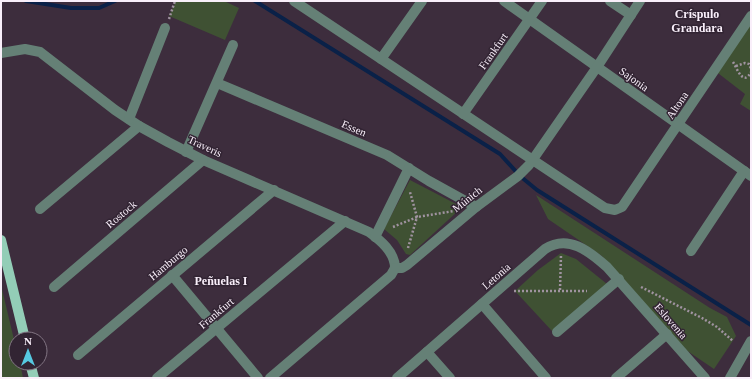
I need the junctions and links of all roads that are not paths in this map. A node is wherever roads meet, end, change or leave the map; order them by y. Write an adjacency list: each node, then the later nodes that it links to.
1 (422, 1): 13 (street)
2 (504, 1): 9 (street, Sajonia)
3 (542, 1): 9 (street, Frankfurt)
4 (610, 1): 7 (street)
5 (640, 1): 7 (street, Múnich)
6 (297, 2): 13 (street)
7 (631, 15): 14 (street, Múnich)
8 (751, 16): 18 (street, Altona)
9 (530, 20): 14 (street, Sajonia); 16 (street, Frankfurt)
10 (166, 28): 17 (street)
11 (233, 45): 15 (street)
12 (1, 53): 17 (street, Traveris)
13 (381, 59): 16 (street)
14 (597, 67): 18 (street, Sajonia); 22 (street, Múnich)
15 (217, 83): 20 (street); 23 (street, Essen)
16 (463, 114): 22 (street)
17 (129, 119): 19 (street, Traveris)
18 (678, 124): 22 (street, Altona); 24 (street, Sajonia)
19 (139, 126): 20 (street, Traveris); 27 (street)
20 (186, 152): 21 (street, Traveris)
21 (203, 160): 25 (street, Traveris); 36 (street, Rostock)
22 (531, 163): 26 (street, Múnich)
23 (407, 171): 26 (street, Essen); 29 (street)
24 (748, 174): 31 (street)
25 (274, 190): 28 (street, Traveris); 34 (street, Hamburgo)
26 (476, 207): 33 (street, Múnich)
27 (40, 209)
28 (345, 221): 29 (street, Traveris); 38 (street, Frankfurt)
29 (375, 237): 33 (street, Traveris)
30 (1, 243): 32 (main road)
31 (691, 251)
32 (3, 256): 39 (main road)
33 (396, 268): 47 (street, Múnich)
34 (172, 275): 38 (street); 44 (street, Hamburgo)
35 (619, 279): 37 (street, Letonia); 40 (street); 41 (street, Eslovenia)
36 (54, 287)
37 (482, 304): 43 (street, Letonia); 50 (street)
38 (216, 328): 45 (street, Frankfurt); 46 (street)
39 (23, 331)
40 (557, 332)
41 (667, 334): 51 (street); 52 (street, Eslovenia)
42 (750, 345): 53 (street)
43 (427, 352): 48 (street, Letonia); 49 (street)
44 (78, 355)
45 (157, 378)
46 (258, 378)
47 (270, 378)
48 (397, 378)
49 (450, 378)
50 (546, 378)
51 (616, 378)
52 (705, 378)
53 (730, 378)

